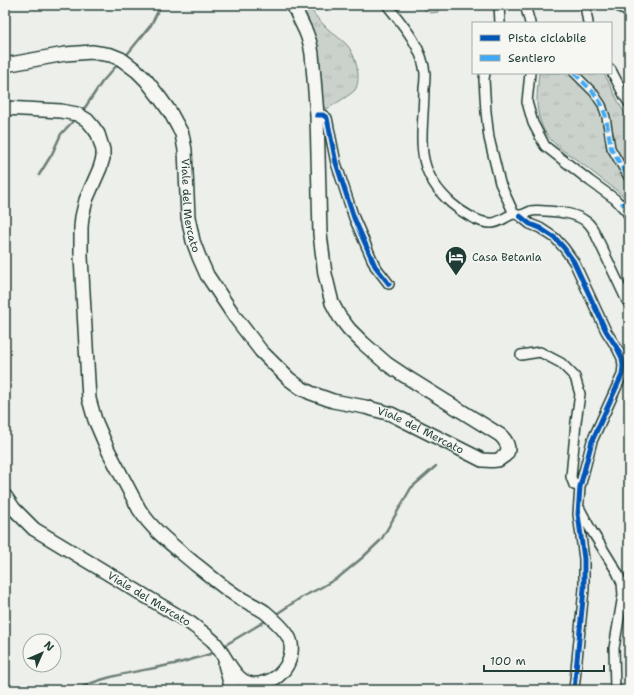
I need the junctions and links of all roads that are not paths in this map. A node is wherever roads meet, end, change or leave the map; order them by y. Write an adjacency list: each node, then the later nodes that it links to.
1 (293, 5): 18 (main road, Viale del Mercato)
2 (387, 5): 21 (street)
3 (499, 5): 8 (street)
4 (525, 5): 9 (street)
5 (585, 5): 10 (street)
6 (616, 5): 7 (street)
7 (629, 13)
8 (500, 22)
9 (530, 22)
10 (588, 22)
11 (5, 65): 18 (main road, Viale del Mercato)
12 (612, 72): 16 (street)
13 (485, 74): 21 (street)
14 (530, 74): 20 (street)
15 (575, 74): 19 (street)
16 (629, 103)
17 (5, 108): 30 (main road, Viale del Mercato)
18 (318, 115): 23 (street)
19 (629, 179)
20 (625, 205): 22 (street)
21 (517, 215): 24 (street); 26 (street)
22 (629, 216)
23 (390, 284)
24 (629, 303)
25 (521, 355): 26 (street)
26 (580, 488): 28 (street)
27 (5, 496): 29 (main road, Viale del Mercato)
28 (579, 507): 33 (street); 34 (street)
29 (222, 654): 31 (main road, Viale del Mercato); 32 (main road)
30 (263, 686): 31 (main road, Viale del Mercato)
31 (245, 688)
32 (232, 690)
33 (574, 690)
34 (615, 690)

